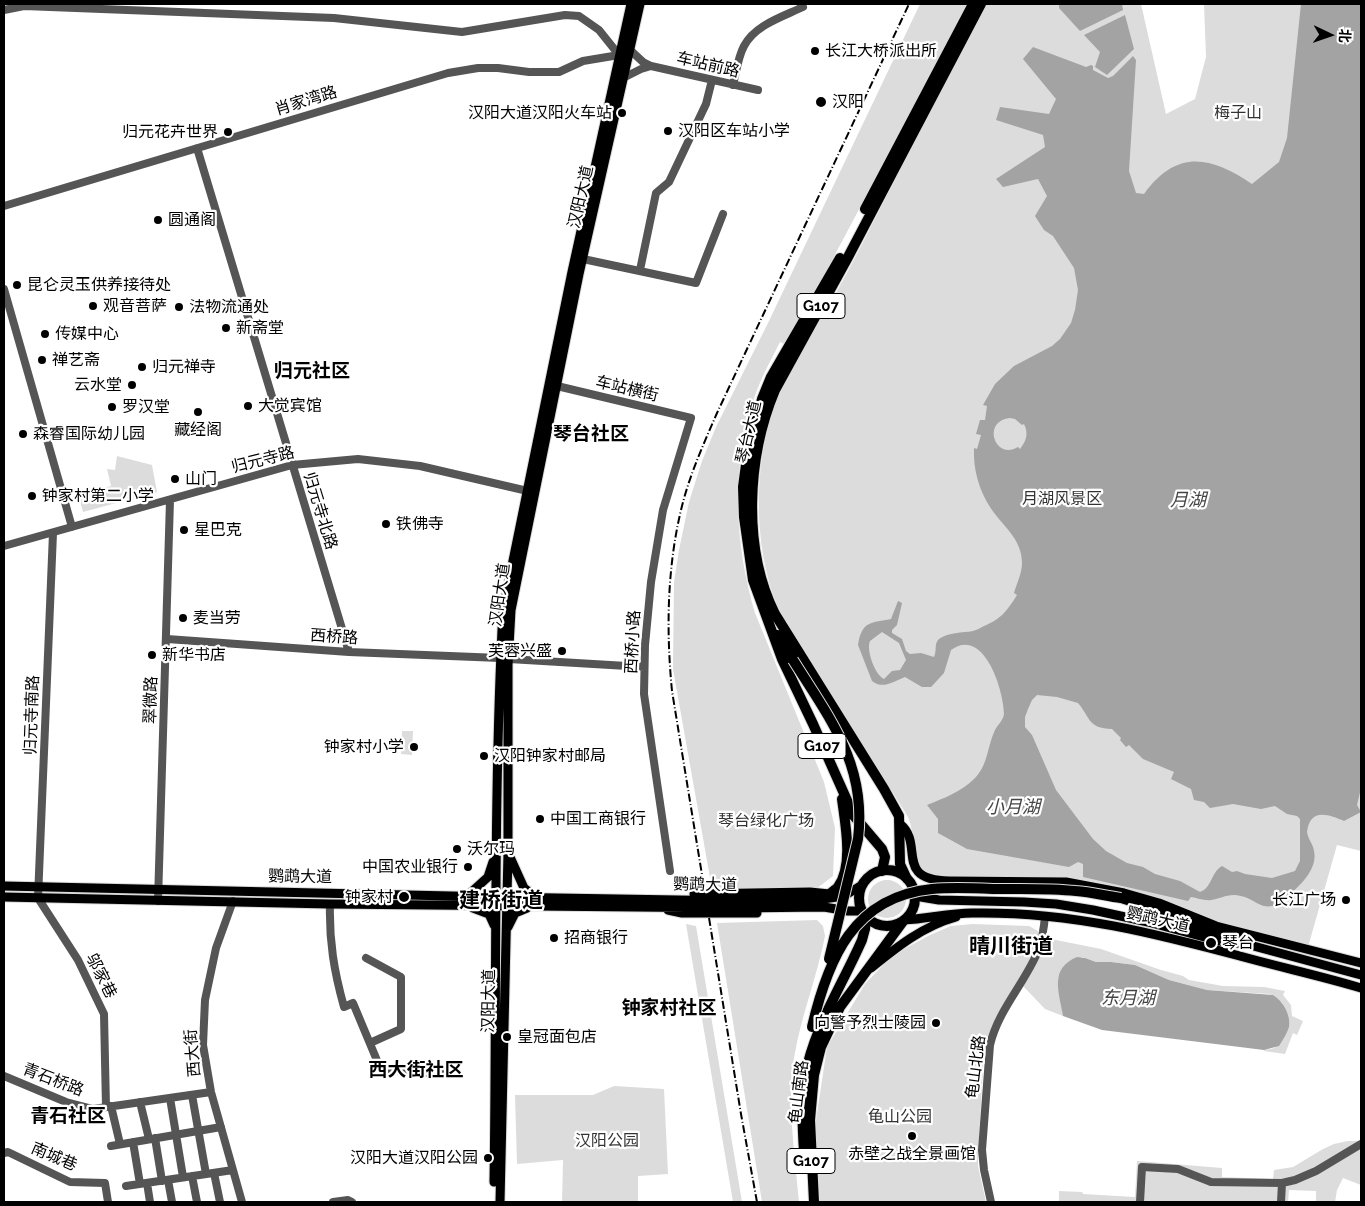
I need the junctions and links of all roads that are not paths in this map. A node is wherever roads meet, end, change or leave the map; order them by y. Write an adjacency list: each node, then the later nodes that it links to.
1 (631, 4): 8 (main road, 汉阳大道)
2 (640, 4): 7 (main road, 汉阳大道)
3 (801, 4): 12 (street)
4 (972, 4): 28 (highway, 琴台大道 / G107)
5 (981, 4): 34 (highway, 琴台大道 / G107)
6 (4, 10): 8 (street)
7 (629, 50): 9 (street); 10 (main road, 汉阳大道)
8 (619, 55): 14 (street, 肖家湾路); 23 (main road, 汉阳大道)
9 (652, 66): 10 (street); 11 (street, 车站前路)
10 (623, 78): 17 (main road, 汉阳大道)
11 (712, 80): 12 (street, 车站前路); 18 (street)
12 (733, 85): 13 (street, 车站前路)
13 (758, 90)
14 (198, 148): 15 (street, 肖家湾路); 22 (street, 归元寺北路)
15 (4, 206)
16 (723, 214): 18 (street)
17 (583, 258): 18 (street); 20 (main road, 汉阳大道)
18 (640, 270)
19 (4, 289): 25 (street)
20 (557, 386): 21 (street, 车站横街); 23 (main road, 汉阳大道)
21 (692, 418): 32 (street, 西桥小路)
22 (292, 465): 23 (street, 归元寺路); 24 (street, 归元寺路); 30 (street, 归元寺北路)
23 (531, 492): 31 (main road, 汉阳大道)
24 (170, 500): 25 (street, 归元寺路); 29 (street, 翠微路)
25 (72, 527): 26 (street, 归元寺路)
26 (53, 533): 27 (street, 归元寺路); 42 (street, 归元寺南路)
27 (4, 546)
28 (765, 614): 33 (highway, 琴台大道 / G107); 68 (highway, bridge)
29 (167, 639): 30 (street, 西桥路); 43 (street, 翠微路)
30 (349, 652): 31 (street, 西桥路)
31 (504, 658): 32 (street, 西桥路); 35 (main road, 汉阳大道); 36 (main road, 汉阳大道)
32 (644, 667): 38 (street, 西桥小路)
33 (840, 785): 37 (highway, 琴台大道 / G107); 47 (highway)
34 (900, 824): 39 (highway, 琴台大道 / G107); 64 (main road)
35 (496, 852): 50 (main road); 51 (main road, 汉阳大道)
36 (508, 853): 52 (main road, 汉阳大道); 53 (main road)
37 (882, 870): 39 (highway); 40 (highway)
38 (670, 871)
39 (907, 878): 44 (highway, G107)
40 (862, 885): 47 (main road, 鹦鹉大道); 57 (highway, G107)
41 (4, 886): 42 (main road, 鹦鹉大道)
42 (39, 886): 43 (main road, 鹦鹉大道); 46 (street, 归元寺南路)
43 (158, 889): 48 (street, 翠微路); 50 (main road, 鹦鹉大道)
44 (914, 890): 59 (highway, G107); 62 (main road, 鹦鹉大道)
45 (4, 897): 46 (main road, 鹦鹉大道)
46 (38, 898): 48 (main road, 鹦鹉大道); 77 (street, 邬家巷)
47 (825, 900): 54 (main road, 鹦鹉大道); 54 (main road); 57 (main road, 鹦鹉大道)
48 (158, 901): 49 (main road, 鹦鹉大道)
49 (233, 901): 55 (main road, 鹦鹉大道); 73 (street, 西大街)
50 (467, 901): 51 (main road, 鹦鹉大道); 55 (main road, 鹦鹉大道); 61 (main road)
51 (496, 901): 52 (main road, 鹦鹉大道); 61 (main road, 汉阳大道)
52 (507, 901): 53 (main road, 鹦鹉大道); 60 (main road, 汉阳大道)
53 (537, 901): 54 (main road, 鹦鹉大道); 60 (main road)
54 (644, 902)
55 (330, 904): 69 (street)
56 (973, 913): 58 (main road, 鹦鹉大道); 59 (main road); 65 (main road)
57 (864, 914): 59 (highway); 70 (highway, G107)
58 (1045, 916): 67 (main road, 鹦鹉大道); 106 (street, 龟山北路)
59 (904, 920): 65 (highway, G107)
60 (506, 934): 103 (main road, 汉阳大道)
61 (496, 935): 102 (main road, 汉阳大道)
62 (1246, 944): 66 (main road, 鹦鹉大道); 68 (highway, bridge)
63 (366, 958): 69 (street)
64 (1361, 963)
65 (869, 970): 105 (highway, 龟山南路 / G107)
66 (1360, 975)
67 (1358, 987)
68 (818, 1003): 70 (highway, bridge)
69 (370, 1042): 71 (street)
70 (808, 1062): 104 (highway, 龟山南路 / G107)
71 (443, 1074)
72 (4, 1076): 77 (street, 青石桥路)
73 (211, 1092): 74 (street, 青石桥路); 78 (street, 西大街)
74 (192, 1095): 75 (street, 青石桥路); 79 (street)
75 (170, 1098): 76 (street, 青石桥路); 80 (street)
76 (140, 1102): 77 (street, 青石桥路); 81 (street)
77 (109, 1107): 83 (street, 邬家巷)
78 (220, 1127): 79 (street); 87 (street, 西大街)
79 (198, 1131): 80 (street); 88 (street)
80 (176, 1135): 81 (street); 89 (street)
81 (152, 1139): 82 (street); 90 (street)
82 (133, 1142): 83 (street); 92 (street)
83 (120, 1144): 85 (street)
84 (1361, 1144): 91 (street)
85 (111, 1146)
86 (4, 1153): 94 (street, 南城巷)
87 (233, 1170): 88 (street); 99 (street, 西大街)
88 (210, 1173): 89 (street); 98 (street)
89 (188, 1177): 90 (street); 97 (street)
90 (165, 1180): 92 (street); 96 (street)
91 (1282, 1183): 107 (street); 108 (street)
92 (143, 1184): 93 (street); 95 (street)
93 (126, 1186)
94 (108, 1202)
95 (150, 1202)
96 (172, 1202)
97 (197, 1202)
98 (220, 1202)
99 (242, 1202)
100 (333, 1202): 101 (street)
101 (352, 1202)
102 (494, 1202)
103 (500, 1202)
104 (808, 1202)
105 (814, 1202)
106 (991, 1202)
107 (1140, 1202)
108 (1282, 1202)

